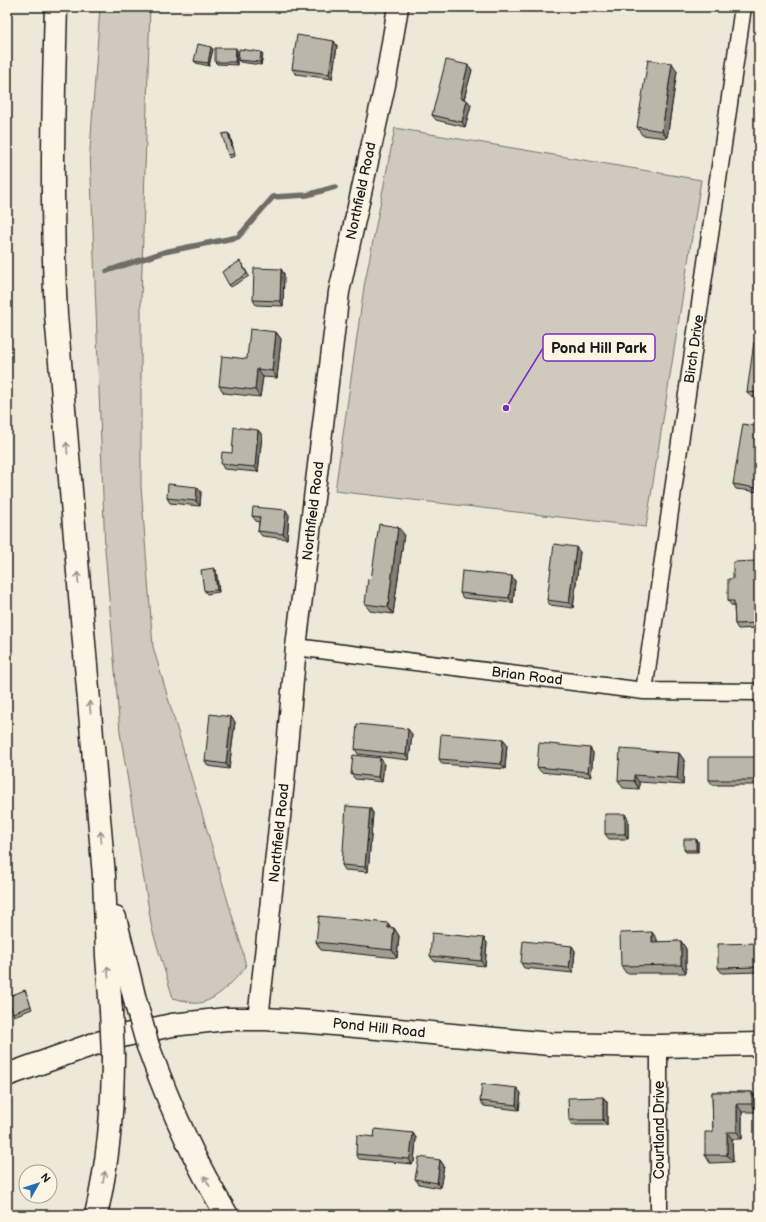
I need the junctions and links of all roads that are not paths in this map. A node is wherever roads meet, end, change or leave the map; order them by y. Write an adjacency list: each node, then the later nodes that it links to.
1 (56, 7): 7 (main road, one-way to 1)
2 (398, 7): 4 (street, Northfield Road)
3 (743, 7): 5 (street, Birch Drive)
4 (296, 647): 5 (street, Brian Road); 8 (street, Northfield Road)
5 (644, 691): 6 (street, Brian Road)
6 (759, 692)
7 (104, 876): 12 (main road, one-way to 7, bridge); 13 (main road, one-way to 7, bridge)
8 (258, 1019): 10 (main road, Pond Hill Road); 11 (main road, Pond Hill Road)
9 (759, 1044): 10 (main road, Pond Hill Road)
10 (659, 1046): 14 (street, Courtland Drive)
11 (7, 1075)
12 (96, 1215)
13 (227, 1215)
14 (659, 1215)

